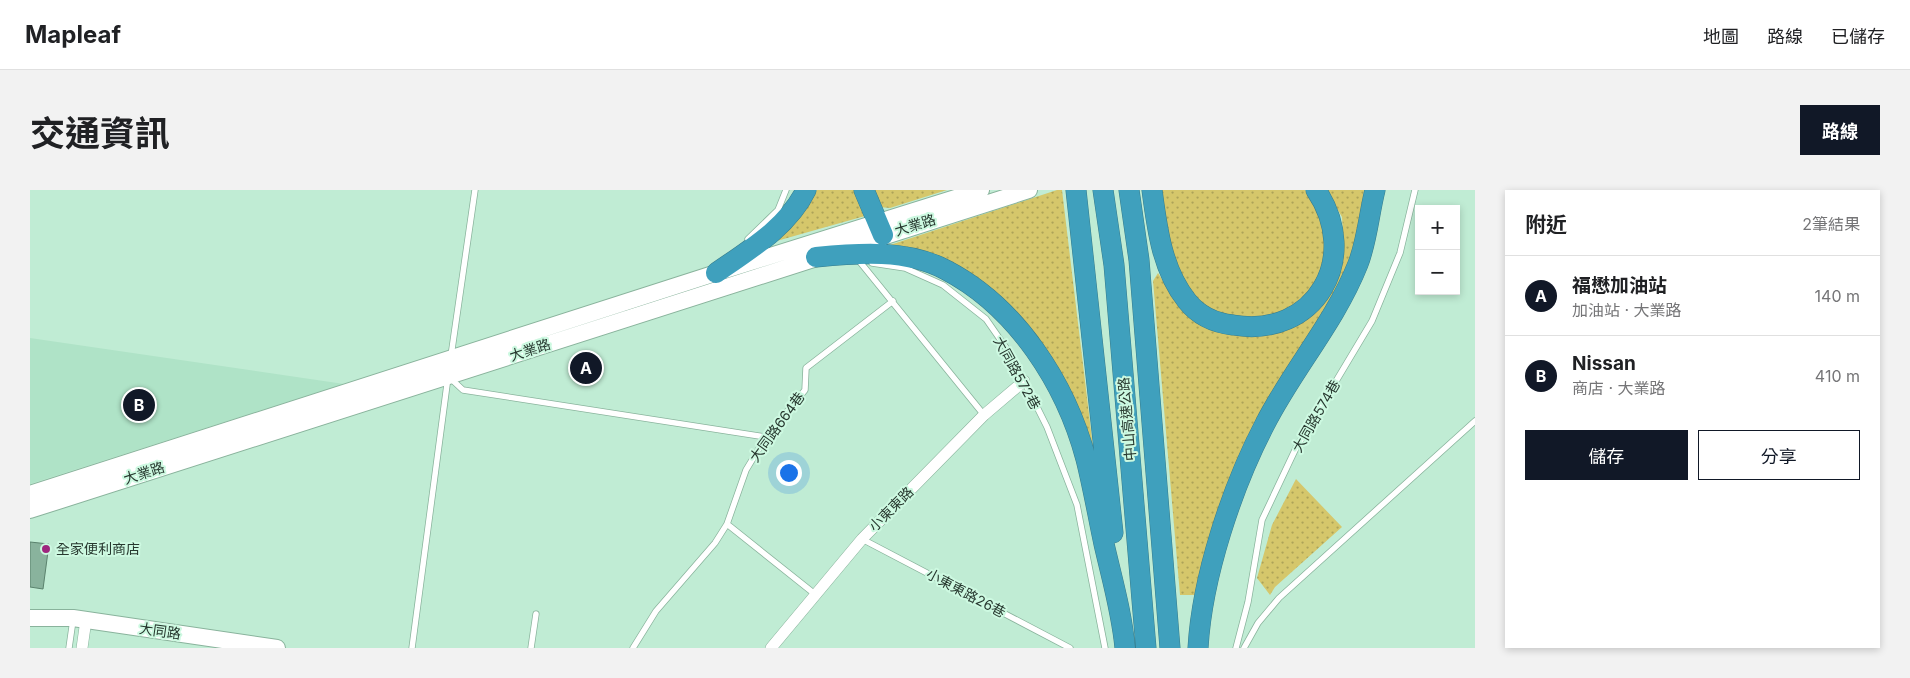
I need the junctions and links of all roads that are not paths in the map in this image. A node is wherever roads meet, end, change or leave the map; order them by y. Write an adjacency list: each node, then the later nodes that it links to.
1 (475, 190): 25 (lane)
2 (786, 190): 16 (lane)
3 (806, 190): 23 (highway)
4 (864, 190): 15 (highway)
5 (981, 190): 15 (main road, 大業路)
6 (1029, 190): 15 (main road, 大業路)
7 (1103, 190): 51 (highway, 中山高速公路)
8 (1129, 190): 52 (highway, 中山高速公路)
9 (1316, 190): 14 (highway)
10 (1374, 190): 21 (highway)
11 (1382, 190): 21 (highway)
12 (1415, 190): 54 (lane, 大同路574巷)
13 (1078, 199): 41 (highway)
14 (1153, 199)
15 (880, 229): 19 (main road, 大業路); 23 (main road, 大業路)
16 (744, 244)
17 (737, 250): 18 (lane)
18 (728, 256)
19 (814, 262): 26 (main road, 大業路); 41 (highway)
20 (860, 262): 22 (lane, 大同路572巷); 24 (lane); 27 (lane, 大同路572巷)
21 (1358, 262): 53 (highway)
22 (850, 263)
23 (713, 269): 25 (main road, 大業路)
24 (893, 301): 29 (lane); 31 (lane, 大同路664巷)
25 (451, 360): 26 (lane); 28 (main road, 大業路)
26 (448, 376): 28 (main road, 大業路); 31 (lane); 45 (lane)
27 (1024, 381): 29 (street, 小東東路); 50 (lane, 大同路572巷)
28 (342, 402): 32 (main road, 大業路); 33 (main road, 大業路)
29 (984, 415): 35 (street, 小東東路)
30 (1475, 421): 55 (lane)
31 (766, 437): 34 (lane, 大同路664巷)
32 (30, 494)
33 (30, 510)
34 (728, 524): 36 (lane); 47 (lane, 大同路664巷)
35 (862, 539): 36 (street, 小東東路); 49 (lane, 小東東路26巷)
36 (816, 595): 48 (street, 小東東路)
37 (30, 606): 40 (main road, 大同路)
38 (536, 614): 46 (lane)
39 (30, 618): 40 (main road, 大同路)
40 (80, 619): 42 (lane); 43 (street); 44 (main road, 大同路)
41 (1125, 641)
42 (69, 648)
43 (82, 648)
44 (277, 648)
45 (412, 648)
46 (531, 648)
47 (633, 648)
48 (771, 648)
49 (1070, 648)
50 (1105, 648)
51 (1146, 648)
52 (1170, 648)
53 (1198, 648)
54 (1236, 648)
55 (1244, 648)

